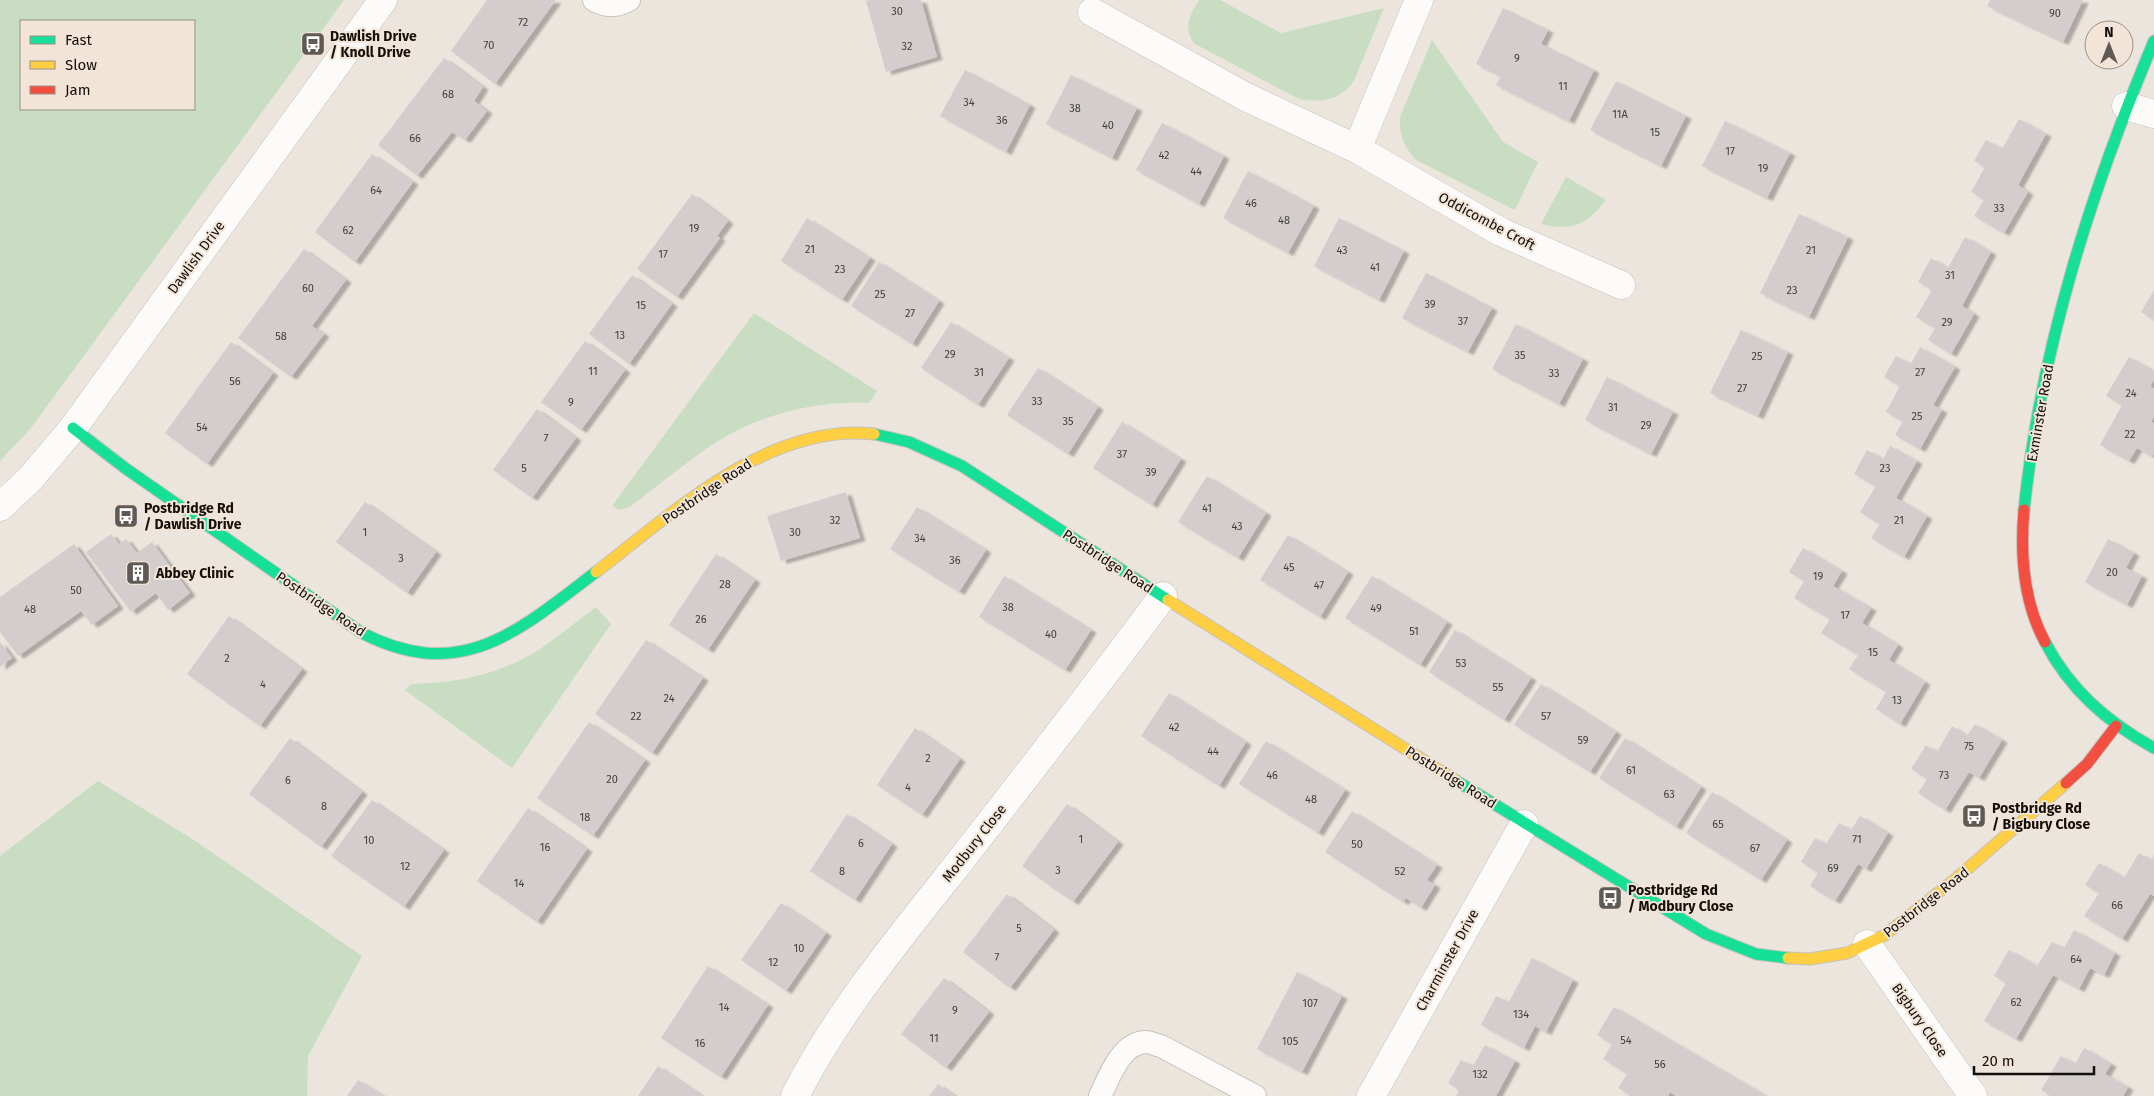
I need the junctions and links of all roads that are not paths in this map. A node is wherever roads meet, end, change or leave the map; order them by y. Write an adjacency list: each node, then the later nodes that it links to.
1 (383, 0): 11 (street, Dawlish Drive)
2 (594, 0): 3 (lane)
3 (629, 0)
4 (1419, 0): 9 (street)
5 (1092, 12): 9 (street, Oddicombe Croft)
6 (2154, 41): 7 (street, Exminster Road)
7 (2126, 106): 8 (street); 14 (street, Exminster Road)
8 (2154, 114)
9 (1357, 149): 10 (street, Oddicombe Croft)
10 (1621, 285)
11 (73, 428): 12 (street, Dawlish Drive); 13 (street, Postbridge Road)
12 (0, 507)
13 (1163, 596): 16 (street, Postbridge Road); 18 (street, Modbury Close)
14 (2116, 726): 15 (street, Exminster Road); 17 (street, Postbridge Road)
15 (2154, 748)
16 (1524, 824): 17 (street, Postbridge Road); 21 (street, Charminster Drive)
17 (1867, 944): 22 (street, Bigbury Close)
18 (795, 1096)
19 (1100, 1096): 20 (lane)
20 (1255, 1096)
21 (1370, 1096)
22 (1973, 1096)

